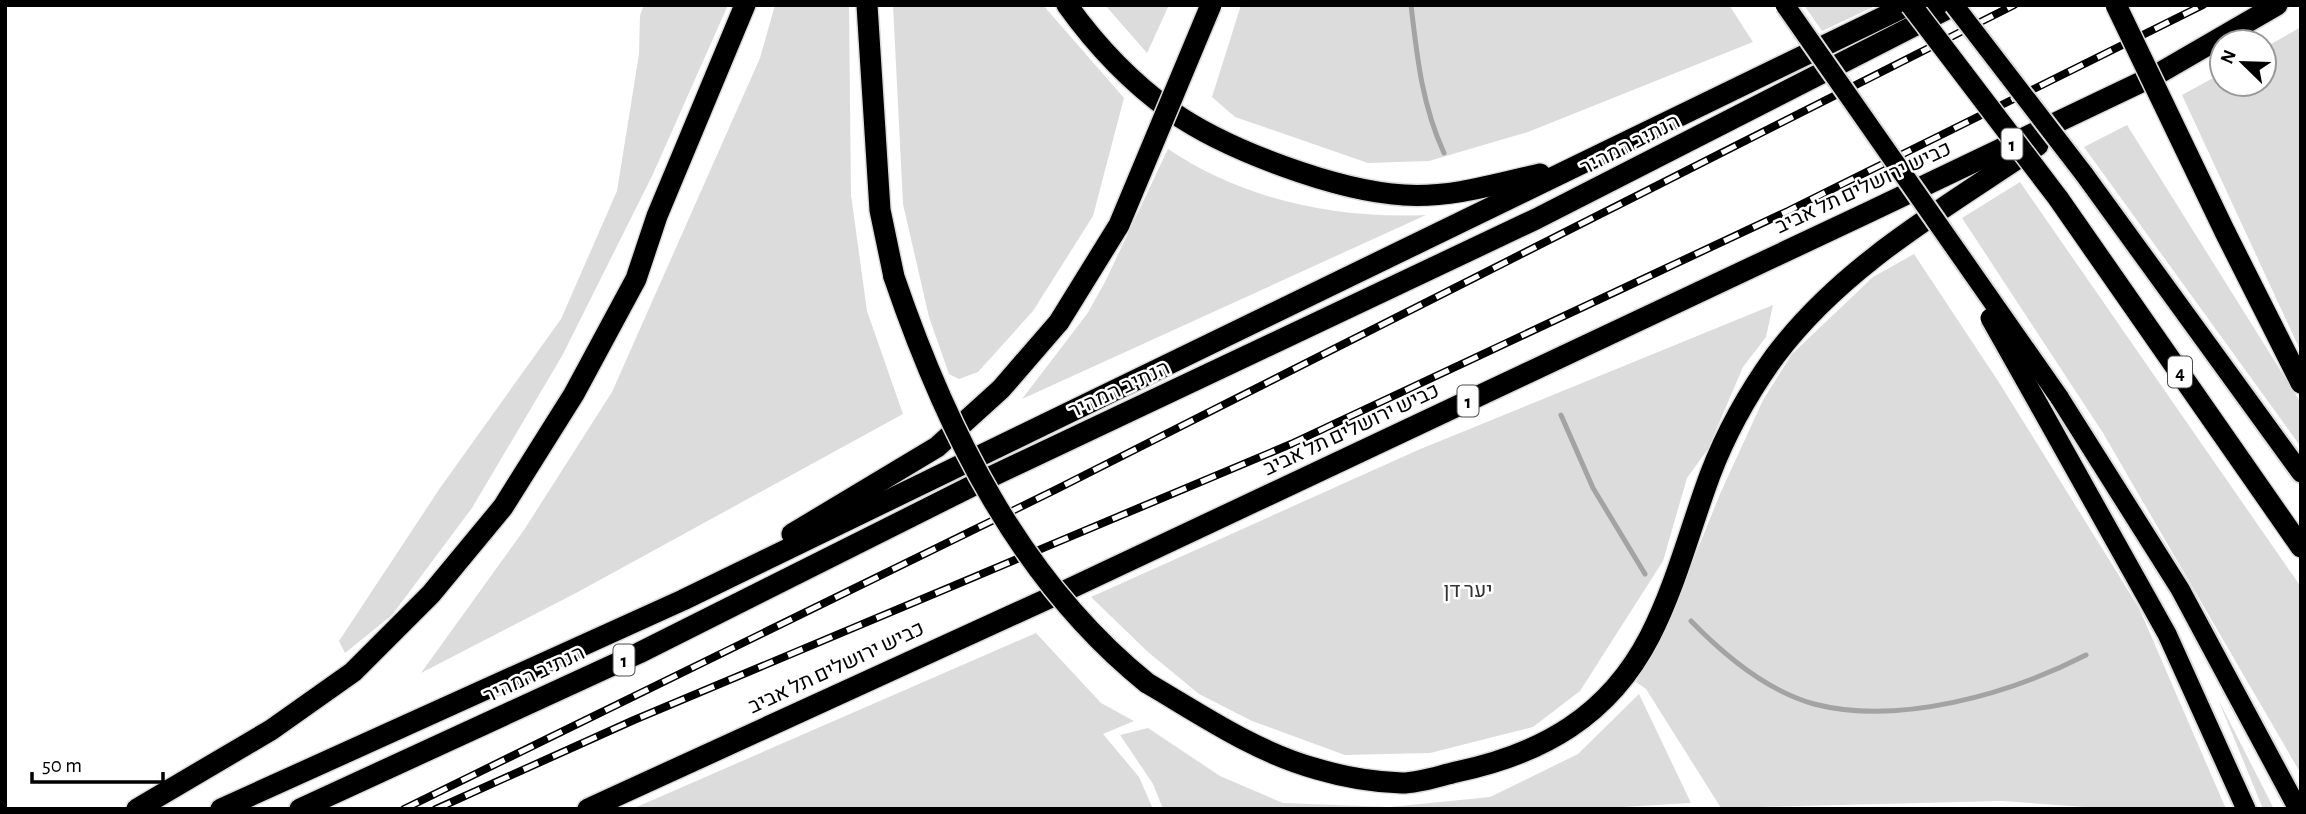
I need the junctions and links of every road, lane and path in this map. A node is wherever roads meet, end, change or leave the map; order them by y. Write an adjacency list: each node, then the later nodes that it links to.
1 (745, 5): 17 (highway)
2 (867, 5): 10 (highway, bridge)
3 (1067, 5): 11 (highway)
4 (1211, 5): 16 (highway, bridge)
5 (1785, 5): 12 (highway, bridge)
6 (1910, 5): 11 (highway, 1); 15 (highway, 4, bridge)
7 (1954, 5): 14 (highway, 4, bridge); 19 (highway, הנתיב המהיר / 1)
8 (2116, 5): 13 (highway, bridge)
9 (2277, 5): 10 (highway, כביש ירושלים תל אביב / 1)
10 (2109, 97): 20 (highway, כביש ירושלים תל אביב / 1)
11 (1580, 165): 16 (highway, 1)
12 (1932, 216): 21 (highway, bridge); 22 (highway, bridge)
13 (2301, 383)
14 (2301, 473)
15 (2301, 547)
16 (682, 600): 18 (highway, 1)
17 (137, 809)
18 (221, 809)
19 (300, 809)
20 (588, 809)
21 (2246, 809)
22 (2298, 809)

